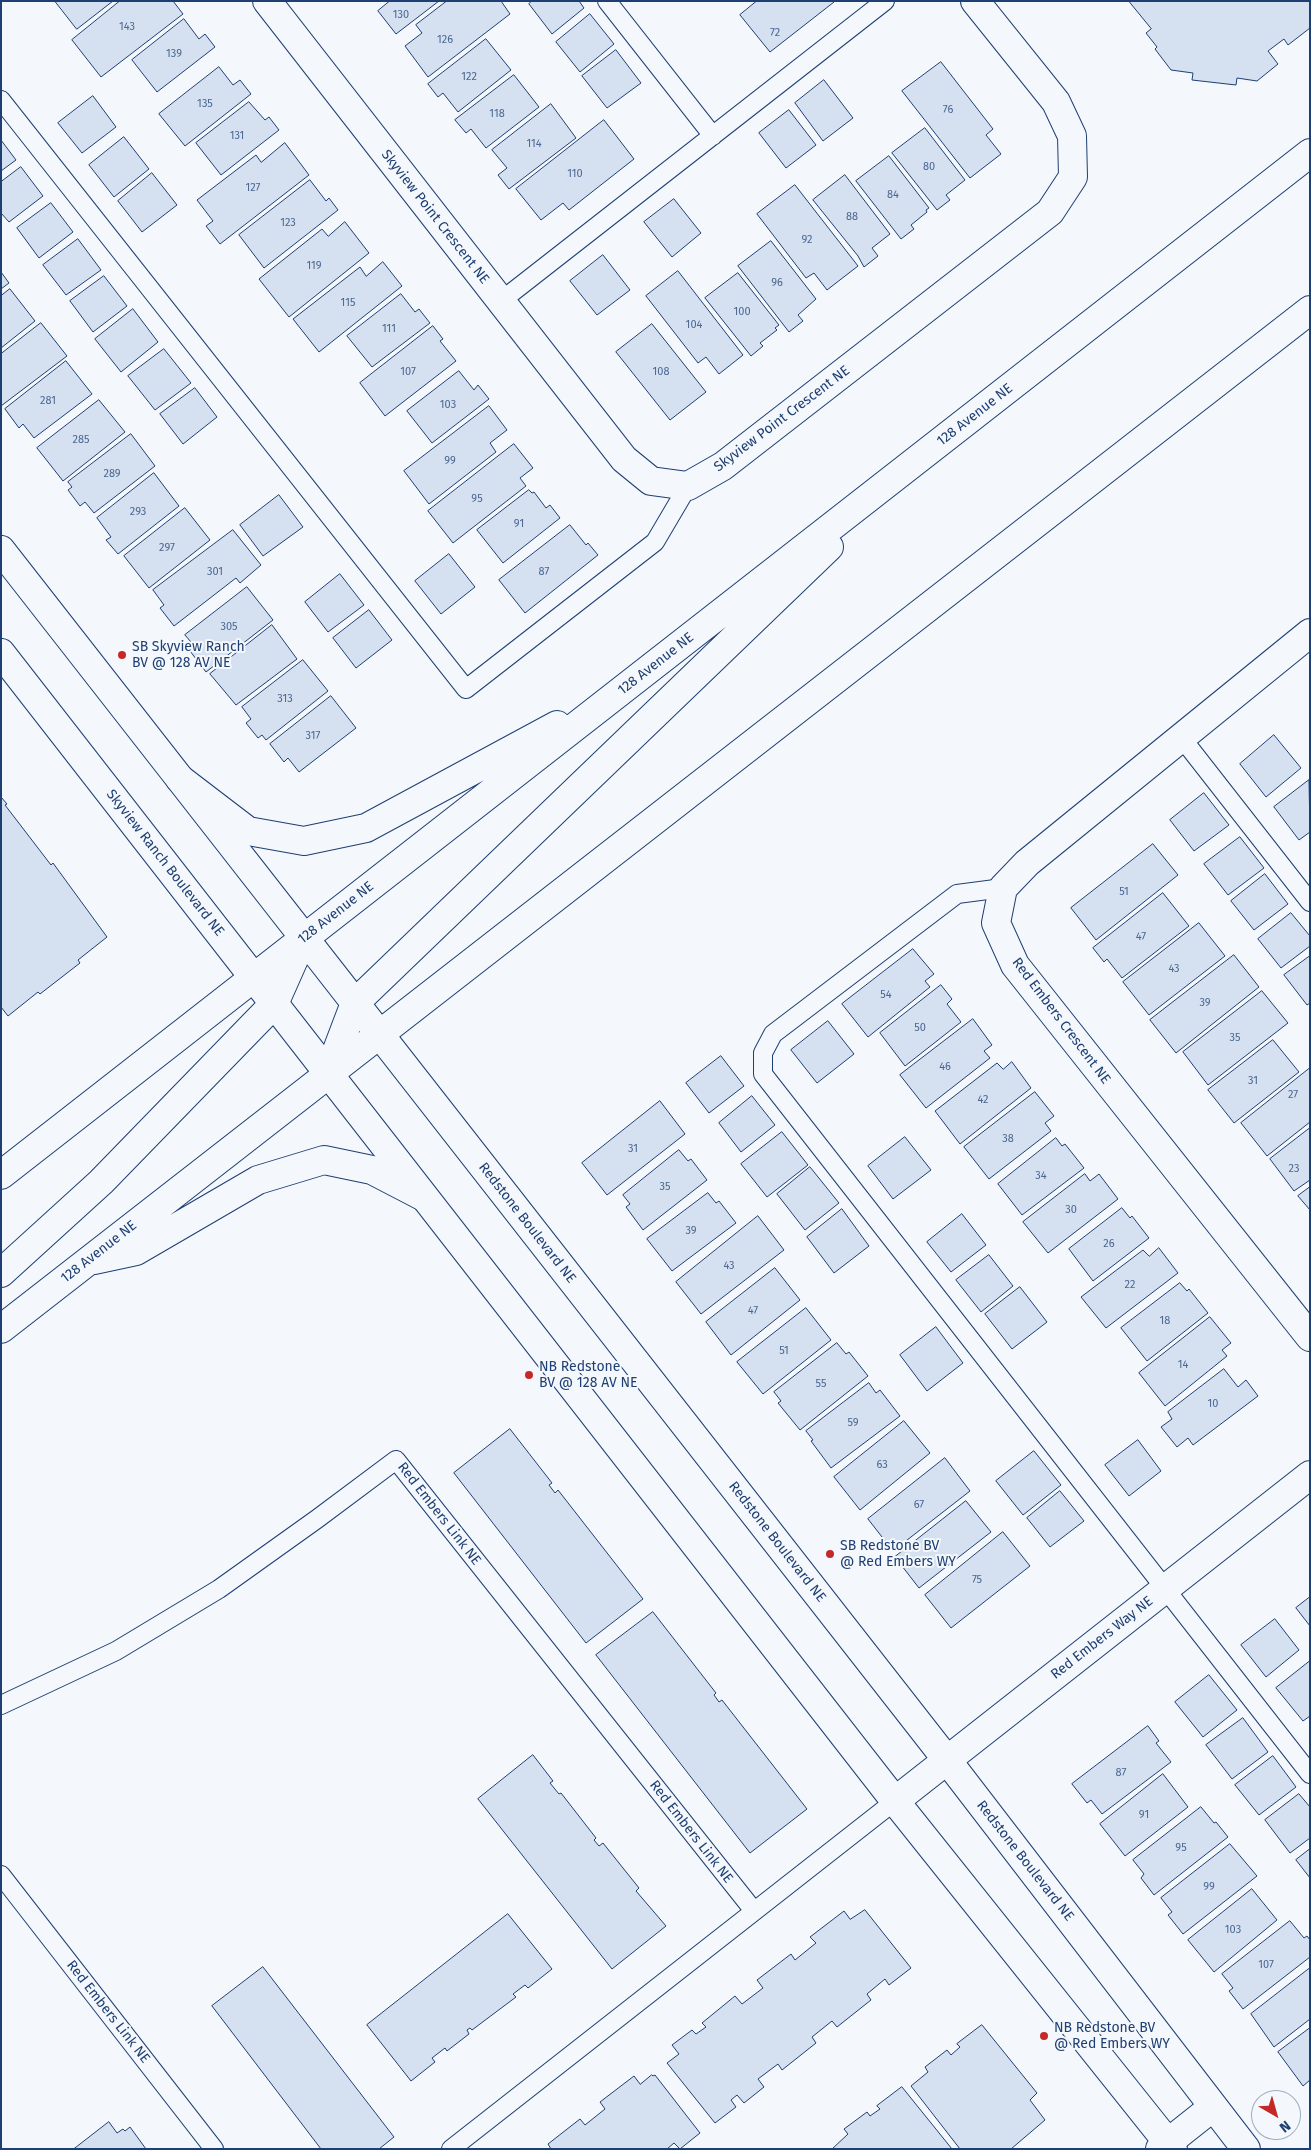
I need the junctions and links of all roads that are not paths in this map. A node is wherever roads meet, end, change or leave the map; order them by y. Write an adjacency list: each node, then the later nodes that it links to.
1 (267, 1): 8 (street, Skyview Point Crescent NE)
2 (608, 1): 6 (lane)
3 (886, 1): 6 (lane)
4 (975, 1): 11 (street, Skyview Point Crescent NE)
5 (1, 100): 11 (lane)
6 (713, 136): 8 (lane)
7 (1310, 153): 10 (street, 128 Avenue NE)
8 (501, 301): 11 (street, Skyview Point Crescent NE)
9 (1310, 310): 24 (street, 128 Avenue NE)
10 (908, 468): 15 (street, 128 Avenue NE); 22 (street)
11 (688, 486)
12 (1, 550): 17 (street)
13 (1310, 633): 16 (street, Red Embers Crescent NE)
14 (1, 653): 21 (street, Skyview Ranch Boulevard NE)
15 (622, 691): 17 (street); 20 (street, 128 Avenue NE)
16 (1181, 738): 18 (street, Red Embers Crescent NE); 19 (lane)
17 (180, 779): 20 (street)
18 (1004, 888): 31 (street, Red Embers Crescent NE); 33 (lane)
19 (1310, 902)
20 (304, 937): 21 (street, 128 Avenue NE); 22 (street, Redstone Boulevard NE); 23 (street)
21 (254, 978): 23 (street, Skyview Ranch Boulevard NE); 26 (street, 128 Avenue NE)
22 (355, 1003): 24 (street, Redstone Boulevard NE); 25 (street)
23 (274, 1004): 25 (street, Skyview Ranch Boulevard NE); 29 (street)
24 (379, 1034): 25 (street, 128 Avenue NE); 35 (street, Redstone Boulevard NE)
25 (328, 1074): 27 (street); 28 (street, 128 Avenue NE)
26 (1, 1175)
27 (422, 1196): 28 (street); 37 (street)
28 (87, 1262): 30 (street, 128 Avenue NE)
29 (1, 1273)
30 (1, 1329)
31 (1310, 1337)
32 (1310, 1475): 33 (street, Red Embers Way NE)
33 (1165, 1588): 35 (street, Red Embers Way NE); 36 (lane)
34 (1, 1705): 39 (lane, Red Embers Link NE)
35 (947, 1760): 37 (street, Red Embers Way NE); 40 (street, Redstone Boulevard NE)
36 (1310, 1774)
37 (895, 1801): 39 (lane); 41 (street)
38 (1, 1875): 42 (lane, Red Embers Link NE)
39 (754, 1911): 43 (lane)
40 (1213, 2107): 41 (street); 44 (street, Redstone Boulevard NE)
41 (1167, 2147)
42 (214, 2149)
43 (451, 2149)
44 (1246, 2149)

